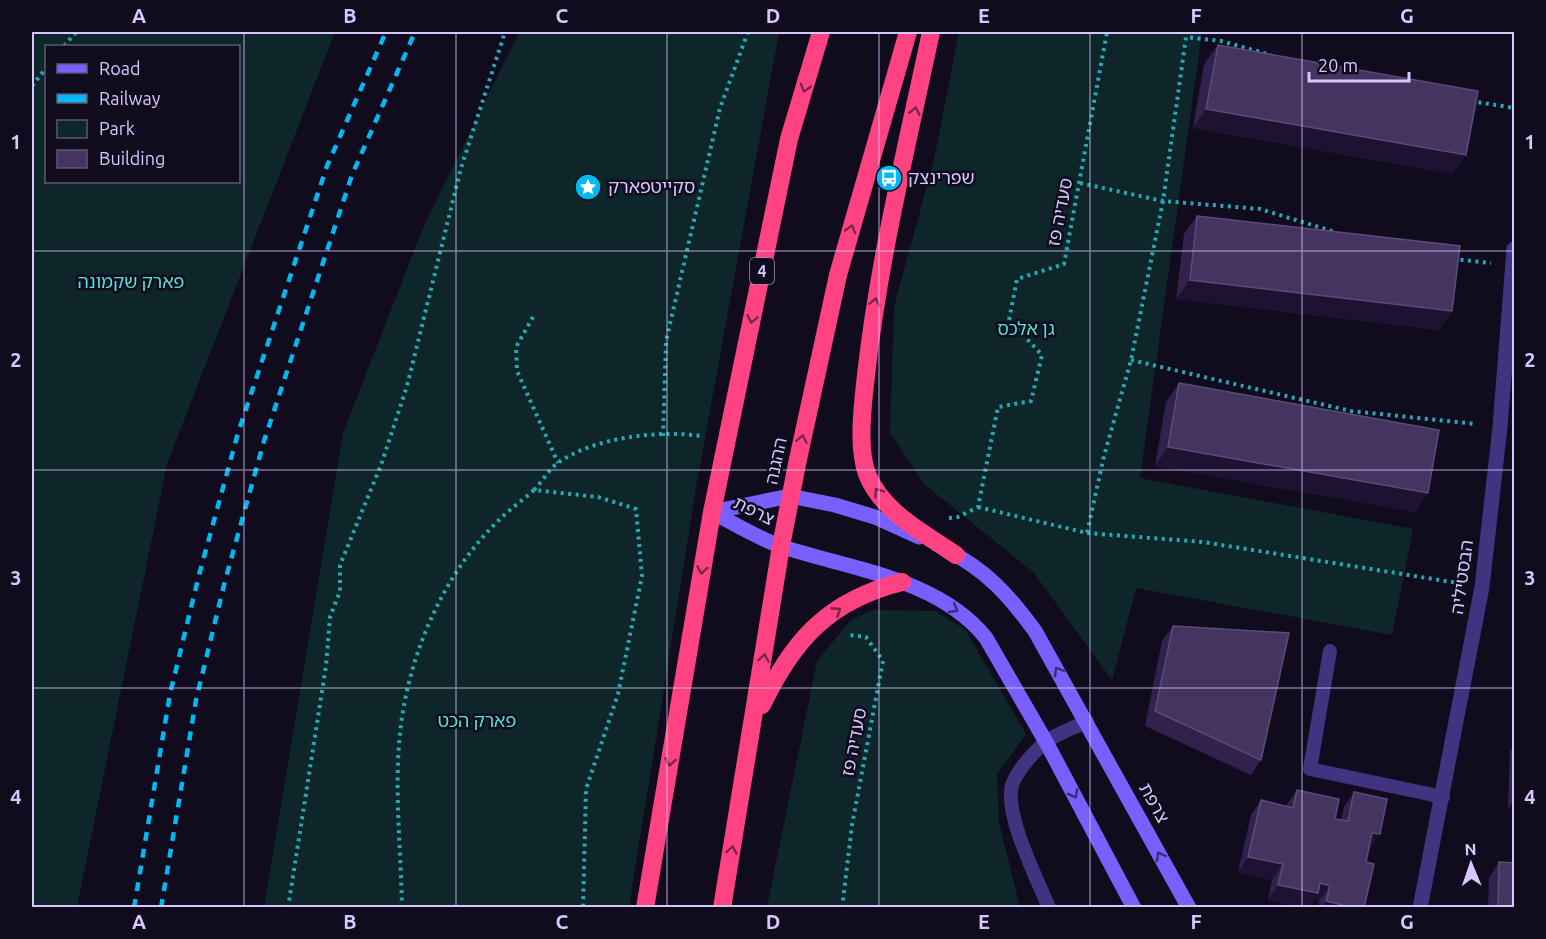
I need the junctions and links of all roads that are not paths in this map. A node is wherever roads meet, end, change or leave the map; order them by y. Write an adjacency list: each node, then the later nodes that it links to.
1 (821, 32): 6 (highway, 4, one-way to 6)
2 (908, 32): 5 (highway, ההגנה, one-way to 2)
3 (931, 32): 8 (highway, one-way to 3)
4 (1515, 249): 14 (street, הבסטיליה)
5 (790, 496): 6 (street, צרפת); 7 (highway, ההגנה); 8 (street, צרפת)
6 (712, 512): 7 (street, צרפת); 15 (highway, 4, one-way to 15)
7 (781, 546): 9 (street, צרפת); 12 (highway, ההגנה, one-way to 7)
8 (956, 555): 11 (street, צרפת, one-way to 8)
9 (902, 582): 12 (highway, one-way to 9); 13 (street, צרפת, one-way to 13)
10 (1330, 651): 14 (lane)
11 (1087, 721): 13 (lane); 19 (street, צרפת, one-way to 11)
12 (754, 723): 16 (highway, ההגנה, one-way to 12)
13 (1046, 742): 17 (lane); 18 (street, צרפת, one-way to 18)
14 (1443, 797): 20 (street, הבסטיליה)
15 (645, 908)
16 (722, 908)
17 (1048, 908)
18 (1134, 908)
19 (1188, 908)
20 (1420, 908)

